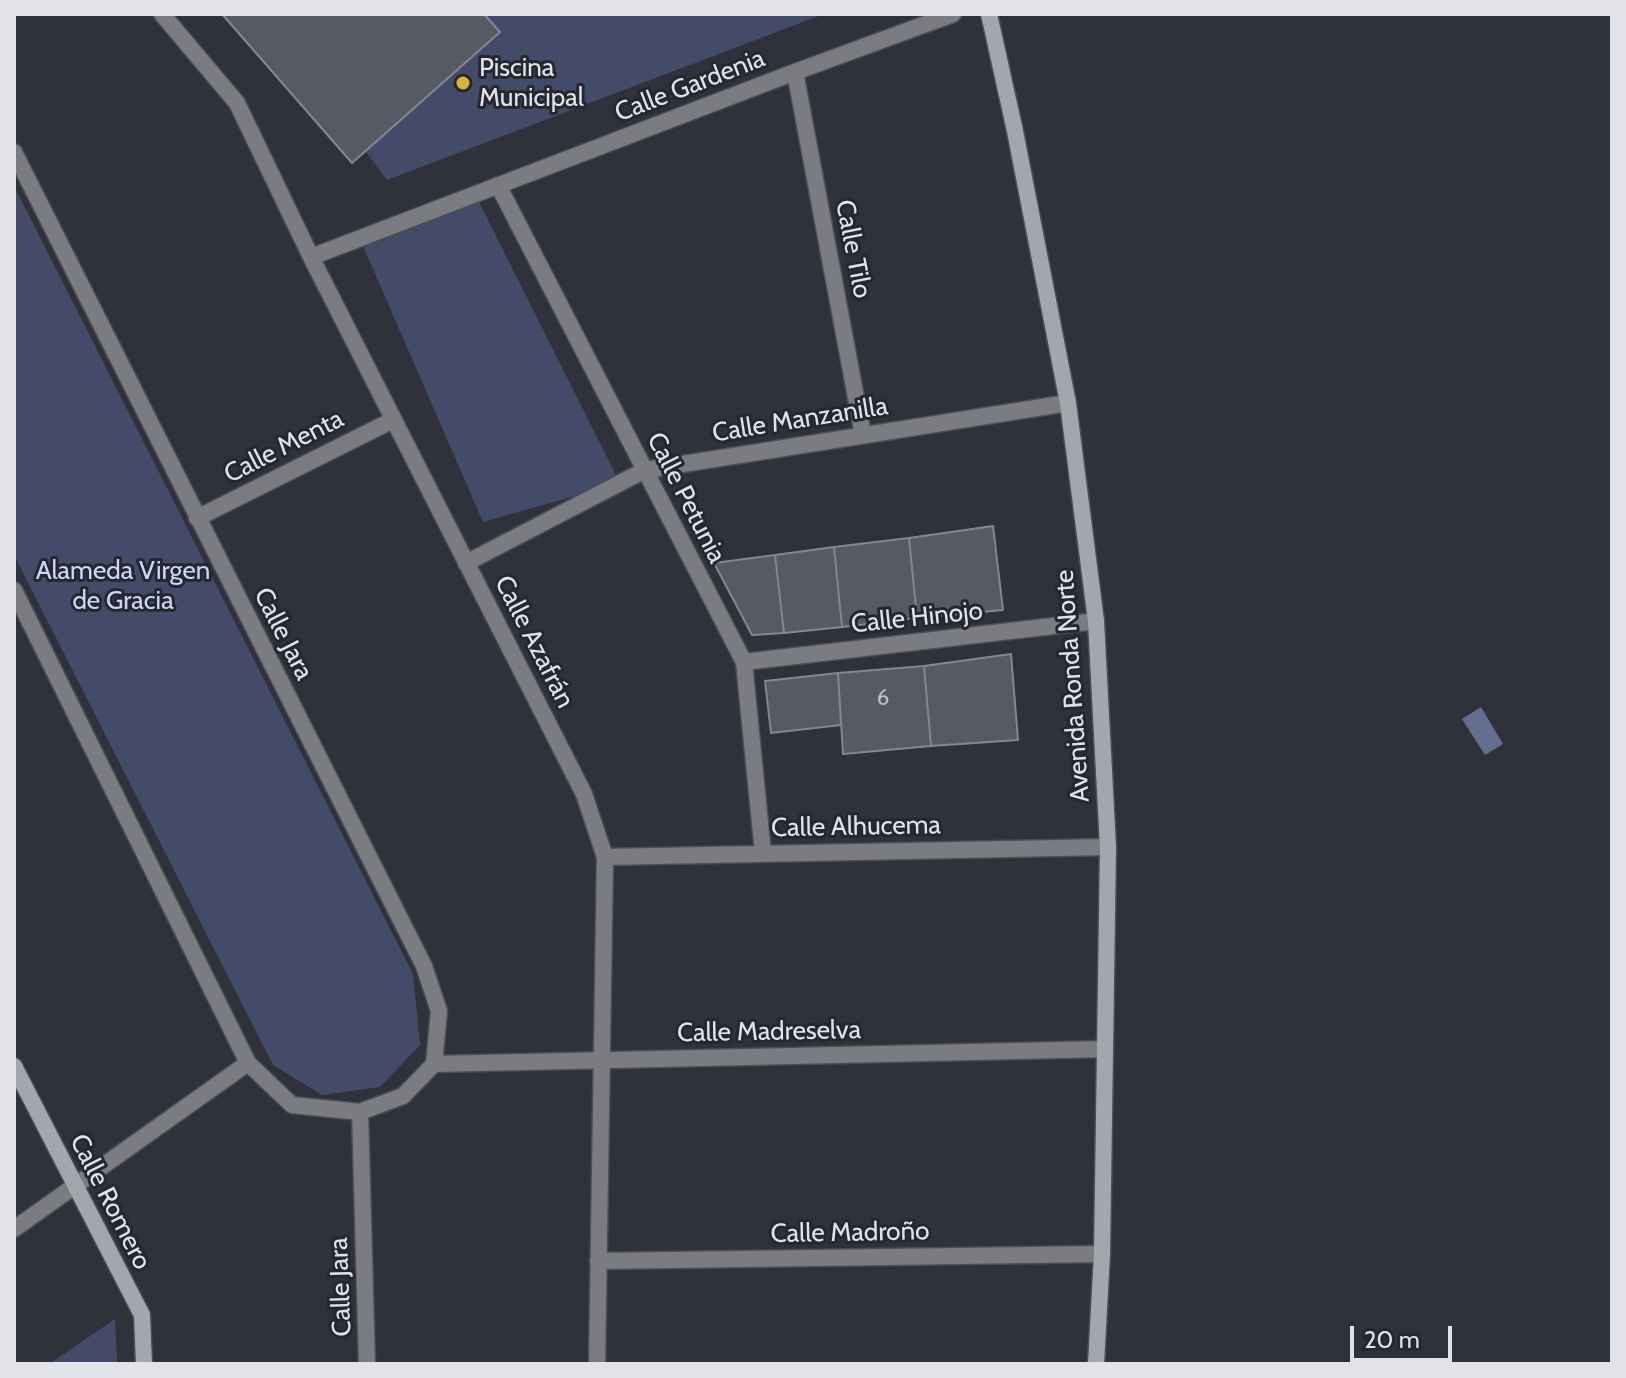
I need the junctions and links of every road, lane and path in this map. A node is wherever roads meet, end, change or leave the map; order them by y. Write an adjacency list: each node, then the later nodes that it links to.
1 (162, 14): 7 (street, Calle Azafrán)
2 (953, 14): 4 (street, Calle Gardenia)
3 (989, 14): 8 (street, Avenida Ronda Norte)
4 (795, 72): 6 (street, Calle Gardenia); 10 (street, Calle Tilo)
5 (14, 152): 12 (street, Calle Jara)
6 (498, 185): 7 (street, Calle Gardenia); 11 (street, Calle Petunia)
7 (311, 257): 9 (street, Calle Azafrán)
8 (1068, 403): 10 (street, Calle Manzanilla); 16 (street, Avenida Ronda Norte)
9 (393, 420): 12 (street, Calle Menta); 13 (street, Calle Azafrán)
10 (863, 435): 11 (street, Calle Manzanilla)
11 (645, 470): 13 (street, Calle Manzanilla); 17 (street, Calle Petunia)
12 (197, 518): 24 (street, Calle Jara)
13 (466, 563): 20 (street, Calle Azafrán)
14 (14, 590): 15 (street)
15 (18, 609): 23 (street)
16 (1096, 621): 17 (street, Calle Hinojo); 18 (street, Avenida Ronda Norte)
17 (744, 662): 19 (street, Calle Petunia)
18 (1108, 847): 19 (street, Calle Alhucema); 21 (street, Avenida Ronda Norte)
19 (763, 853): 20 (street, Calle Alhucema)
20 (605, 857): 22 (street, Calle Azafrán)
21 (1105, 1049): 22 (street, Calle Madreselva); 29 (street, Avenida Ronda Norte)
22 (601, 1060): 24 (street, Calle Madreselva); 30 (street, Calle Azafrán)
23 (248, 1063): 26 (street); 27 (street)
24 (434, 1064): 26 (street)
25 (14, 1066): 27 (street, Calle Romero)
26 (360, 1112): 32 (street, Calle Jara)
27 (74, 1186): 28 (street); 31 (street, Calle Romero)
28 (14, 1229)
29 (1102, 1254): 30 (street, Calle Madroño); 34 (street, Avenida Ronda Norte)
30 (598, 1261): 33 (street, Calle Azafrán)
31 (144, 1364)
32 (367, 1364)
33 (597, 1364)
34 (1096, 1364)

